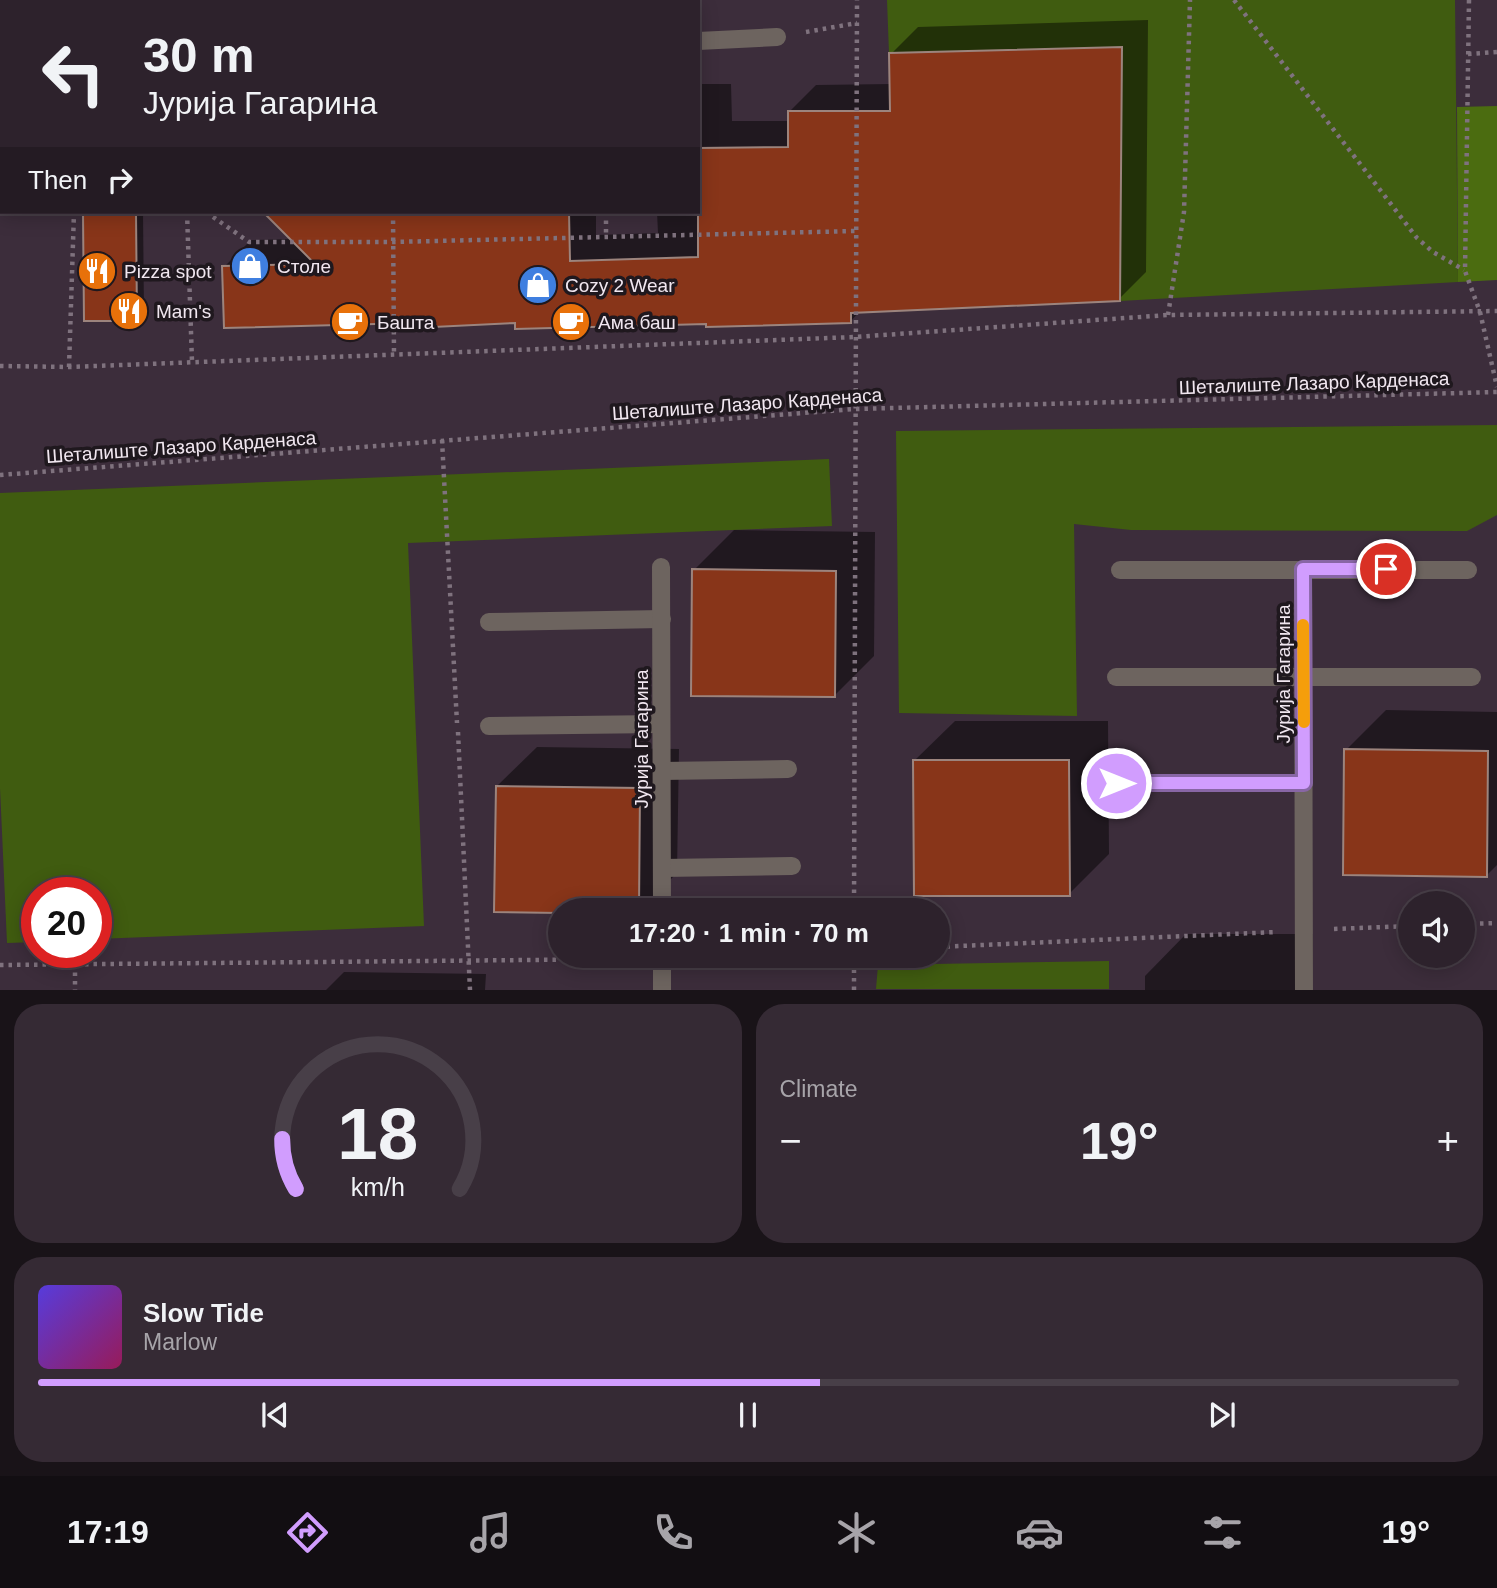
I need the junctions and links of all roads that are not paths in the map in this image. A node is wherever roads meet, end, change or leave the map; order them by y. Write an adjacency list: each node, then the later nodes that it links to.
1 (777, 37): 2 (street)
2 (700, 40)
3 (661, 567): 7 (street, Јурија Гагарина)
4 (1303, 569): 5 (street); 6 (street); 9 (street, Јурија Гагарина)
5 (1120, 570)
6 (1468, 570)
7 (662, 618): 8 (street); 12 (street, Јурија Гагарина)
8 (489, 622)
9 (1303, 676): 10 (street); 11 (street); 17 (street, Јурија Гагарина)
10 (1116, 677)
11 (1472, 677)
12 (662, 724): 13 (street); 15 (street, Јурија Гагарина)
13 (489, 726)
14 (788, 769): 15 (street)
15 (662, 771): 19 (street, Јурија Гагарина)
16 (1116, 783): 17 (street)
17 (1304, 783): 23 (street, Јурија Гагарина)
18 (793, 866): 19 (street)
19 (662, 868): 20 (street, Јурија Гагарина)
20 (662, 898)
21 (662, 968): 22 (street)
22 (662, 989)
23 (1304, 989)

